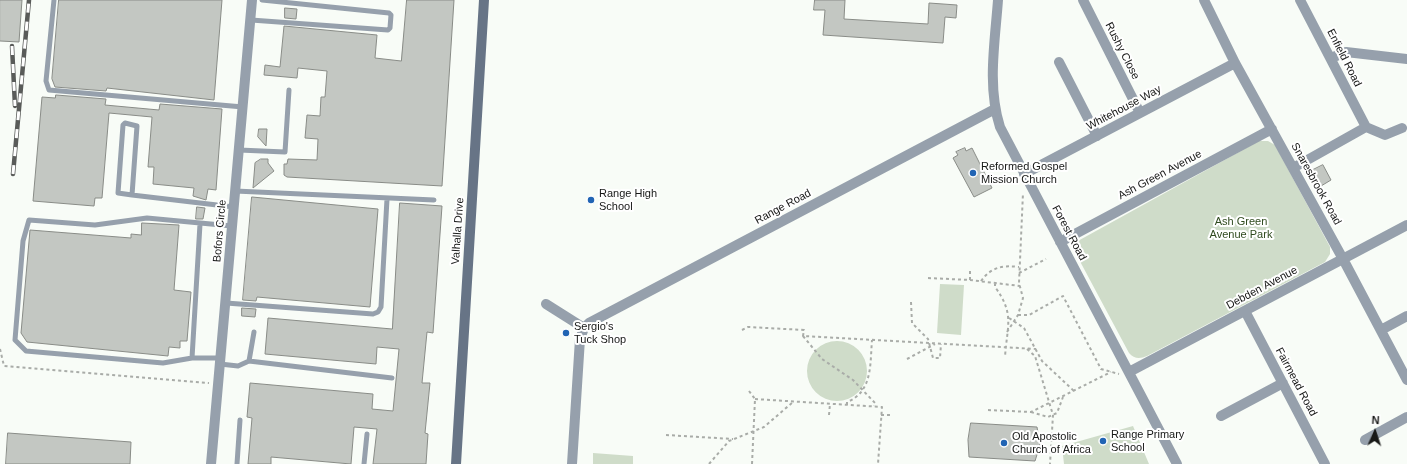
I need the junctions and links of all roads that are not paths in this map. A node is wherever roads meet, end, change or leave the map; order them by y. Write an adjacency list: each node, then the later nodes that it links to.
1 (54, 0): 15 (lane)
2 (252, 0): 9 (street, Bofors Circle)
3 (262, 0): 9 (lane)
4 (484, 0): 58 (main road, Valhalla Drive)
5 (998, 0): 16 (street, Forest Road)
6 (1083, 0): 17 (street, Rushy Close)
7 (1204, 0): 13 (street, Snaresbrook Road)
8 (1300, 0): 10 (street, Enfield Road)
9 (251, 20): 15 (street, Bofors Circle)
10 (1332, 58): 11 (street); 18 (street, Enfield Road)
11 (1407, 59)
12 (1059, 62): 21 (street)
13 (1236, 63): 17 (street, Whitehouse Way); 20 (street, Snaresbrook Road)
14 (289, 90): 22 (lane)
15 (243, 107): 22 (street, Bofors Circle)
16 (995, 109): 24 (street, Forest Road); 39 (street, Range Road)
17 (1140, 113): 21 (street, Whitehouse Way)
18 (1366, 128): 19 (street); 23 (street)
19 (1402, 128)
20 (1272, 129): 23 (street, Snaresbrook Road); 33 (street, Ash Green Avenue)
21 (1097, 136): 24 (street, Whitehouse Way)
22 (239, 150): 25 (street, Bofors Circle)
23 (1293, 168): 34 (street, Snaresbrook Road)
24 (1024, 174): 33 (street, Forest Road)
25 (236, 192): 27 (lane); 29 (street, Bofors Circle)
26 (132, 195): 26 (lane); 29 (lane)
27 (387, 198): 28 (lane); 35 (lane)
28 (434, 200)
29 (234, 207): 31 (street, Bofors Circle)
30 (200, 224): 31 (lane); 42 (lane); 42 (lane)
31 (232, 226): 35 (street, Bofors Circle)
32 (1407, 226): 34 (street, Debden Avenue)
33 (1060, 242): 45 (street, Forest Road)
34 (1344, 259): 37 (street, Debden Avenue); 40 (street, Snaresbrook Road)
35 (226, 303): 43 (street, Bofors Circle)
36 (546, 304): 39 (street)
37 (1245, 311): 45 (street, Debden Avenue); 48 (street, Fairmead Road)
38 (1407, 316): 40 (street)
39 (584, 328): 59 (street)
40 (1381, 330): 47 (street, Snaresbrook Road)
41 (254, 332): 44 (lane)
42 (192, 358): 43 (lane)
43 (220, 361): 44 (lane); 55 (street, Bofors Circle)
44 (249, 361): 46 (lane)
45 (1126, 374): 60 (street, Forest Road)
46 (392, 378)
47 (1407, 380)
48 (1283, 383): 49 (street); 54 (street, Fairmead Road)
49 (1221, 416)
50 (1407, 417): 53 (street)
51 (240, 420): 56 (lane)
52 (367, 434): 57 (lane)
53 (1365, 440)
54 (1322, 463)
55 (211, 464)
56 (236, 464)
57 (364, 464)
58 (456, 464)
59 (572, 464)
60 (1178, 464)

